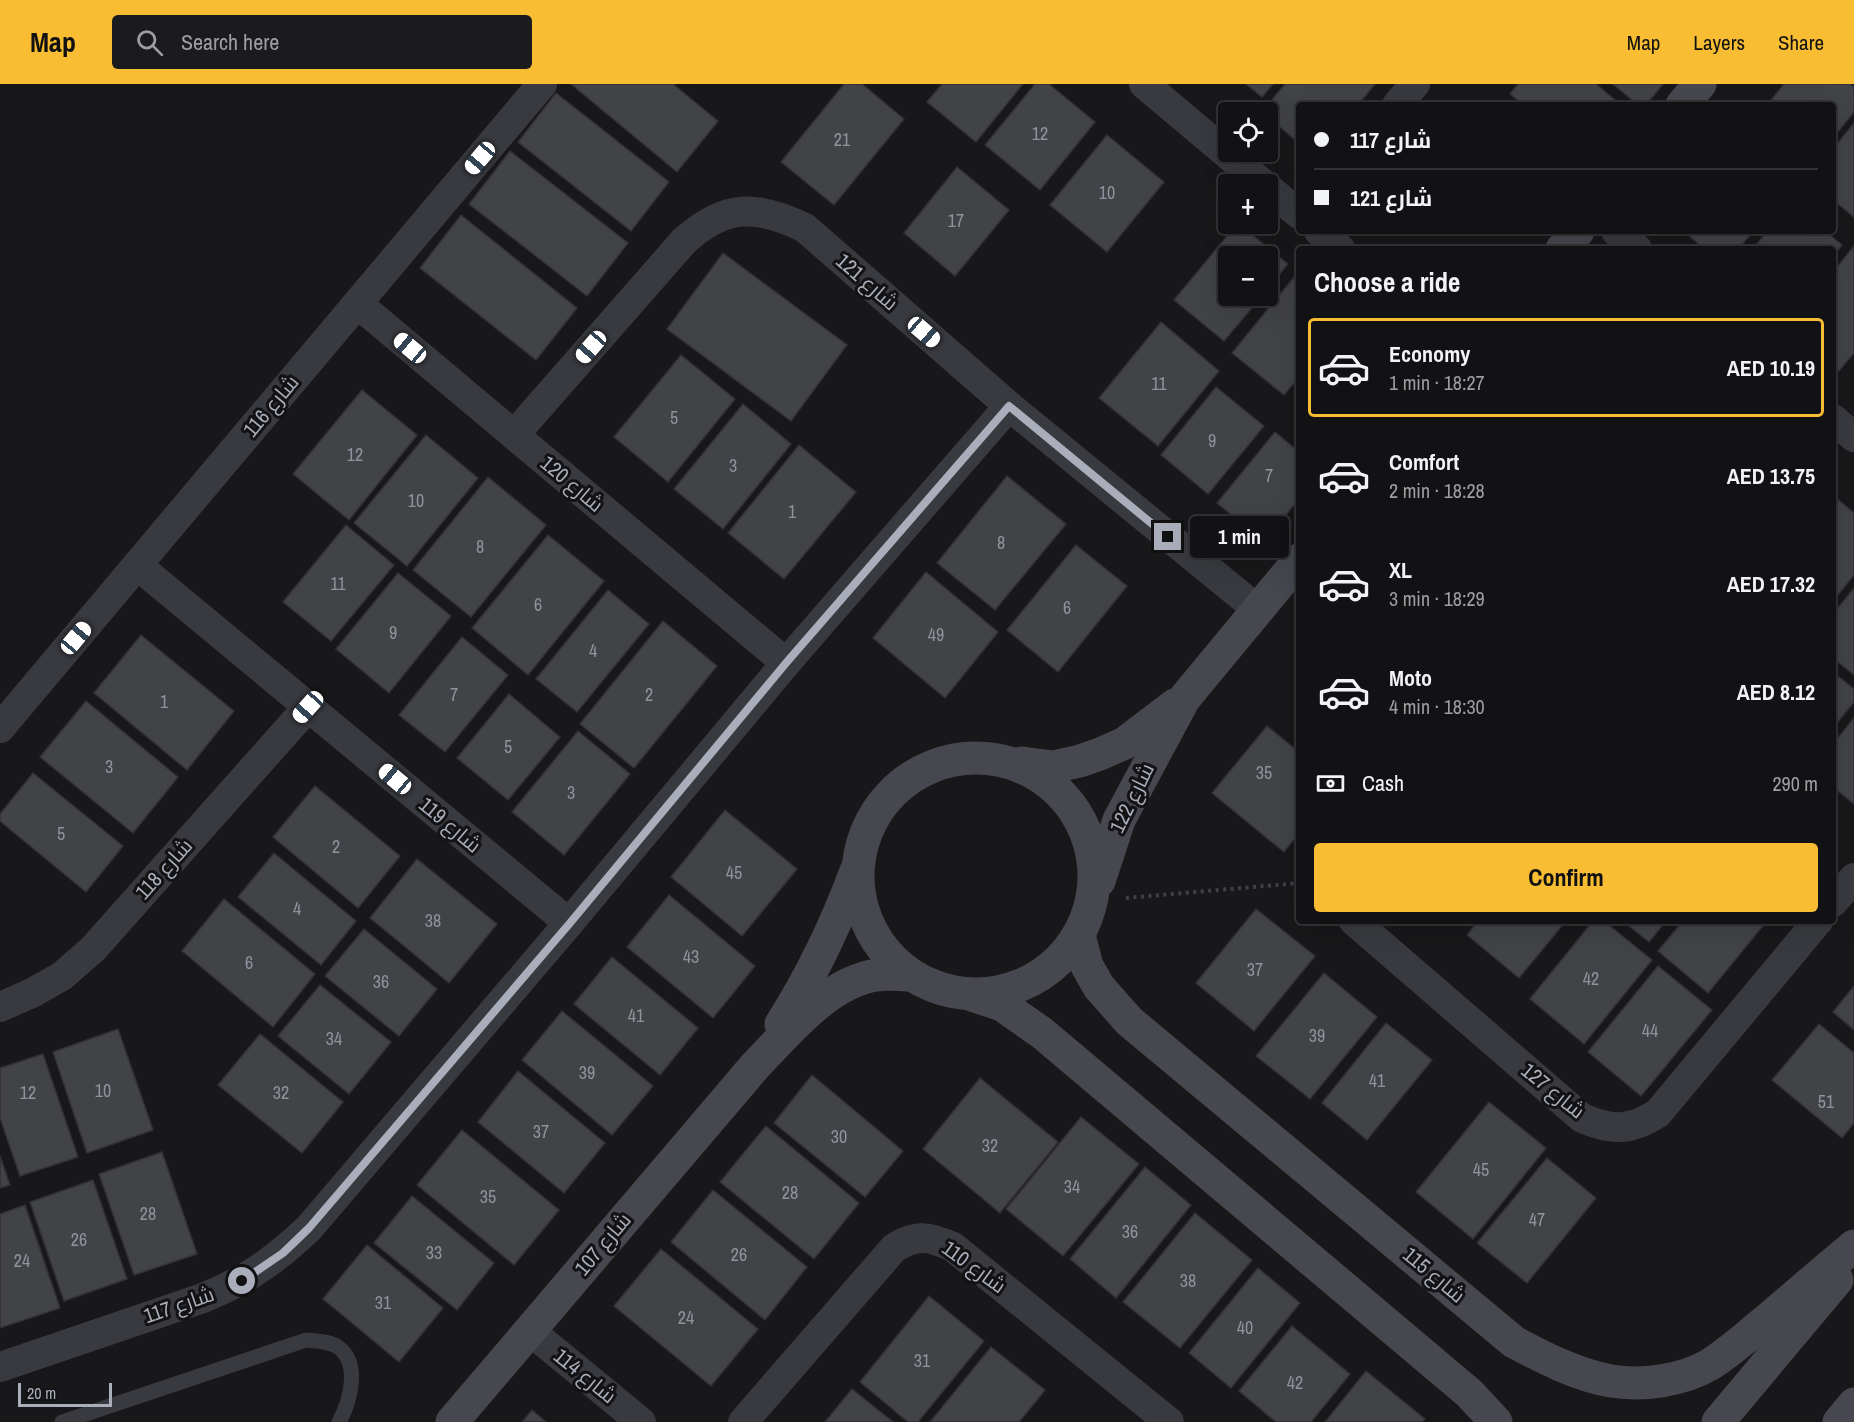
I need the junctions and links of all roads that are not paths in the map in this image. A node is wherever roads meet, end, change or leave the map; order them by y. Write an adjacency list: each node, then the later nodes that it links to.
1 (542, 84): 16 (street, شارع 116)
2 (1144, 84): 7 (street)
3 (1415, 84): 5 (street)
4 (1700, 84): 6 (street)
5 (1400, 102)
6 (1685, 102)
7 (1251, 174)
8 (1278, 196): 9 (street)
9 (1296, 211)
10 (1322, 234): 13 (street)
11 (1575, 234): 14 (street)
12 (1620, 234): 15 (street)
13 (1336, 246)
14 (1565, 246)
15 (1634, 246)
16 (358, 304): 19 (street, شارع 120); 22 (street, شارع 116)
17 (1009, 406): 19 (street, شارع 121); 23 (street, شارع 121); 24 (street, شارع 117)
18 (1836, 422): 20 (street)
19 (514, 435): 24 (street, شارع 120)
20 (1854, 437)
21 (1296, 564): 23 (street, شارع 122)
22 (136, 565): 26 (street, شارع 119); 27 (street, شارع 116)
23 (1257, 609): 25 (street, شارع 122)
24 (786, 663): 31 (street, شارع 117)
25 (1184, 699): 28 (street, شارع 122); 30 (street, شارع 122)
26 (308, 707): 31 (street, شارع 119); 37 (street, شارع 118)
27 (0, 728)
28 (1014, 762): 29 (street, شارع 122); 30 (street)
29 (858, 864): 35 (street); 38 (street, شارع 107)
30 (1092, 902): 34 (street)
31 (570, 923): 42 (street, شارع 117)
32 (1357, 924): 33 (street, شارع 127)
33 (1816, 924)
34 (1079, 935): 36 (street); 39 (street, شارع 115)
35 (910, 975): 36 (street); 38 (street, شارع 107)
36 (970, 995): 50 (street)
37 (0, 1006)
38 (754, 1066): 41 (street, شارع 107)
39 (1854, 1246)
40 (1854, 1260): 51 (street)
41 (529, 1330): 46 (street, شارع 107); 47 (street, شارع 114)
42 (0, 1367)
43 (1854, 1404): 52 (street)
44 (62, 1422): 45 (lane)
45 (339, 1422)
46 (452, 1422)
47 (641, 1422)
48 (743, 1422): 49 (street, شارع 110)
49 (1169, 1422)
50 (1496, 1422)
51 (1718, 1422)
52 (1839, 1422)

